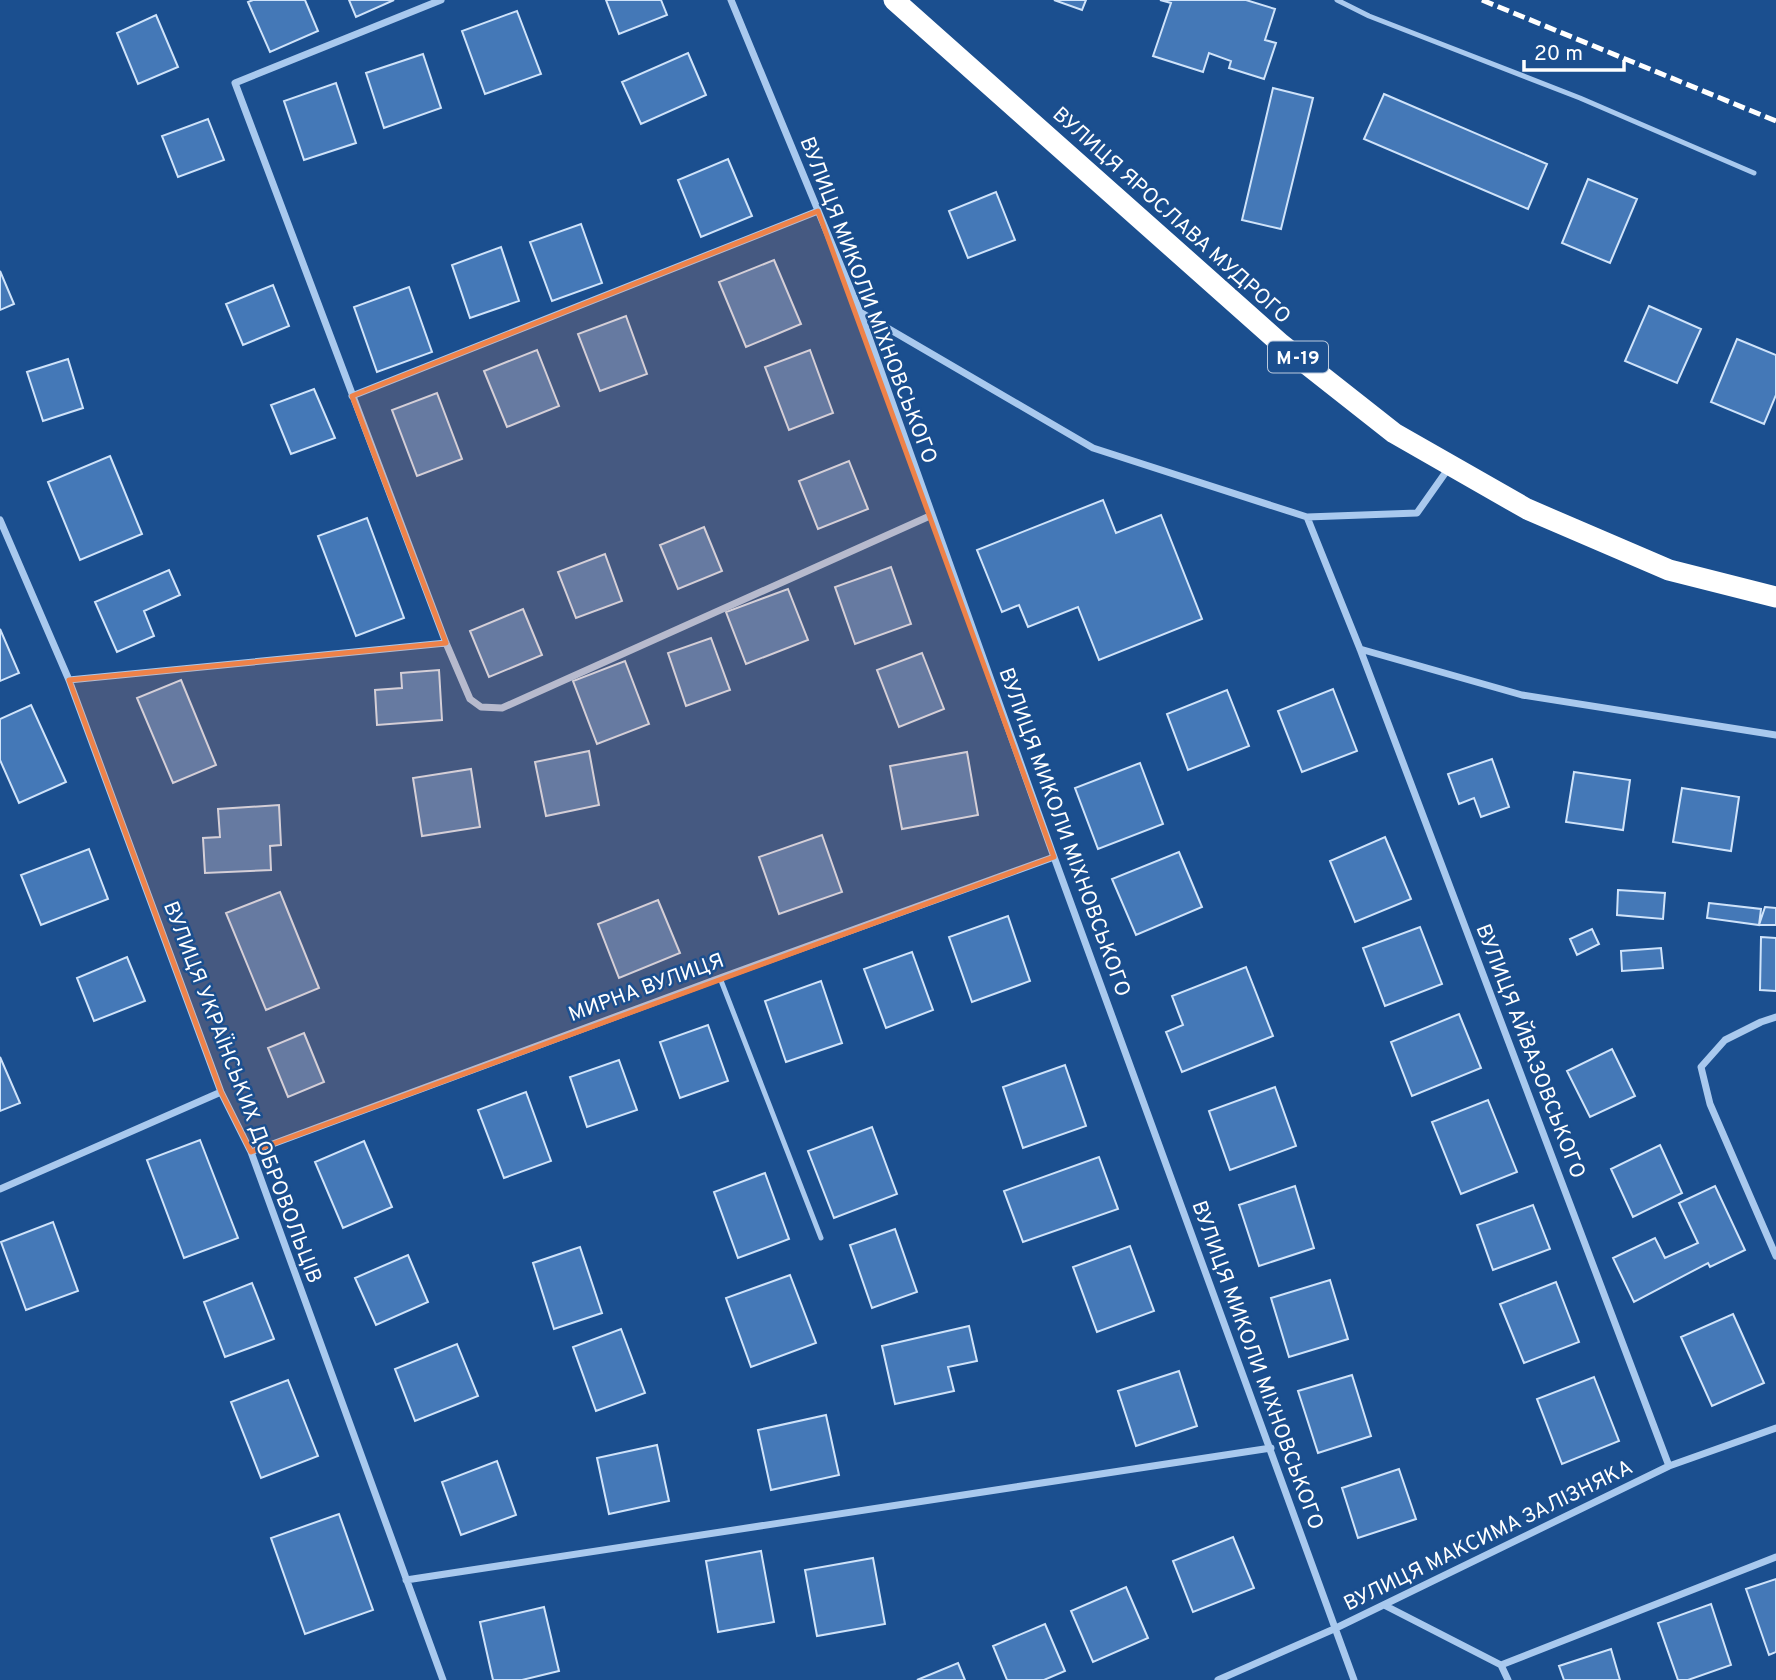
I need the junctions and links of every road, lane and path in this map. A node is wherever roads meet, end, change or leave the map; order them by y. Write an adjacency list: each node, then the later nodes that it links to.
1 (441, 0): 8 (street)
2 (731, 0): 6 (street, ВУЛИЦЯ МИКОЛИ МІХНОВСЬКОГО)
3 (894, 0): 9 (highway, ВУЛИЦЯ ЯРОСЛАВА МУДРОГО / М-19)
4 (1337, 0): 5 (lane)
5 (1754, 173)
6 (818, 211): 7 (street, ВУЛИЦЯ МИКОЛИ МІХНОВСЬКОГО); 8 (street)
7 (860, 312): 10 (street, ВУЛИЦЯ МИКОЛИ МІХНОВСЬКОГО); 11 (street)
8 (352, 396): 14 (street)
9 (1450, 465): 11 (street); 13 (highway, ВУЛИЦЯ ЯРОСЛАВА МУДРОГО / М-19)
10 (932, 514): 14 (street); 18 (street, ВУЛИЦЯ МИКОЛИ МІХНОВСЬКОГО)
11 (1307, 517): 15 (street, ВУЛИЦЯ АЙВАЗОВСЬКОГО)
12 (0, 520): 16 (street, ВУЛИЦЯ УКРАЇНСЬКИХ ДОБРОВОЛЬЦІВ)
13 (1776, 597)
14 (446, 643): 16 (street)
15 (1360, 649): 17 (street); 28 (street, ВУЛИЦЯ АЙВАЗОВСЬКОГО)
16 (69, 680): 21 (street, ВУЛИЦЯ УКРАЇНСЬКИХ ДОБРОВОЛЬЦІВ)
17 (1776, 735)
18 (1054, 857): 19 (street, МИРНА ВУЛИЦЯ); 27 (street, ВУЛИЦЯ МИКОЛИ МІХНОВСЬКОГО)
19 (720, 978): 22 (street, МИРНА ВУЛИЦЯ); 24 (lane)
20 (1776, 1017): 25 (street)
21 (221, 1092): 22 (street, ВУЛИЦЯ УКРАЇНСЬКИХ ДОБРОВОЛЬЦІВ); 23 (street)
22 (251, 1152): 30 (street, ВУЛИЦЯ УКРАЇНСЬКИХ ДОБРОВОЛЬЦІВ)
23 (0, 1189)
24 (821, 1238)
25 (1776, 1256)
26 (1776, 1428): 28 (street, ВУЛИЦЯ МАКСИМА ЗАЛІЗНЯКА)
27 (1271, 1448): 30 (street); 32 (street, ВУЛИЦЯ МИКОЛИ МІХНОВСЬКОГО)
28 (1669, 1466): 31 (street, ВУЛИЦЯ МАКСИМА ЗАЛІЗНЯКА)
29 (1776, 1557): 33 (street)
30 (406, 1580): 34 (street, ВУЛИЦЯ УКРАЇНСЬКИХ ДОБРОВОЛЬЦІВ)
31 (1384, 1605): 32 (street, ВУЛИЦЯ МАКСИМА ЗАЛІЗНЯКА); 33 (street)
32 (1334, 1629): 35 (street, ВУЛИЦЯ МАКСИМА ЗАЛІЗНЯКА); 36 (street, ВУЛИЦЯ МИКОЛИ МІХНОВСЬКОГО)
33 (1501, 1665): 37 (street)
34 (443, 1680)
35 (1218, 1680)
36 (1354, 1680)
37 (1508, 1680)

